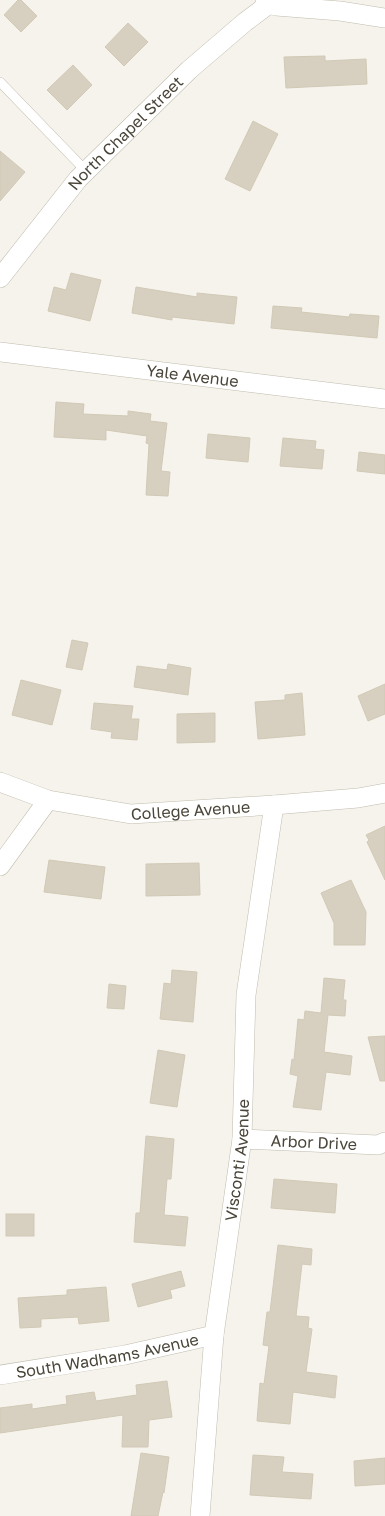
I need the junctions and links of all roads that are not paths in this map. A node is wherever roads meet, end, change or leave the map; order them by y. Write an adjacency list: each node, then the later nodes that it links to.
1 (267, 2): 2 (street); 4 (street, North Chapel Street)
2 (385, 18)
3 (0, 82): 4 (lane)
4 (86, 170): 5 (street, North Chapel Street)
5 (0, 278)
6 (0, 352): 7 (street, Yale Avenue)
7 (385, 400)
8 (0, 782): 10 (street, College Avenue)
9 (385, 792): 11 (street, College Avenue)
10 (48, 800): 11 (street, College Avenue); 12 (street)
11 (274, 806): 13 (street, Visconti Avenue)
12 (0, 866)
13 (242, 1139): 14 (street, Arbor Drive); 15 (street, Visconti Avenue)
14 (385, 1142)
15 (214, 1335): 16 (street, South Wadhams Avenue); 17 (street, Visconti Avenue)
16 (0, 1375)
17 (200, 1516)

